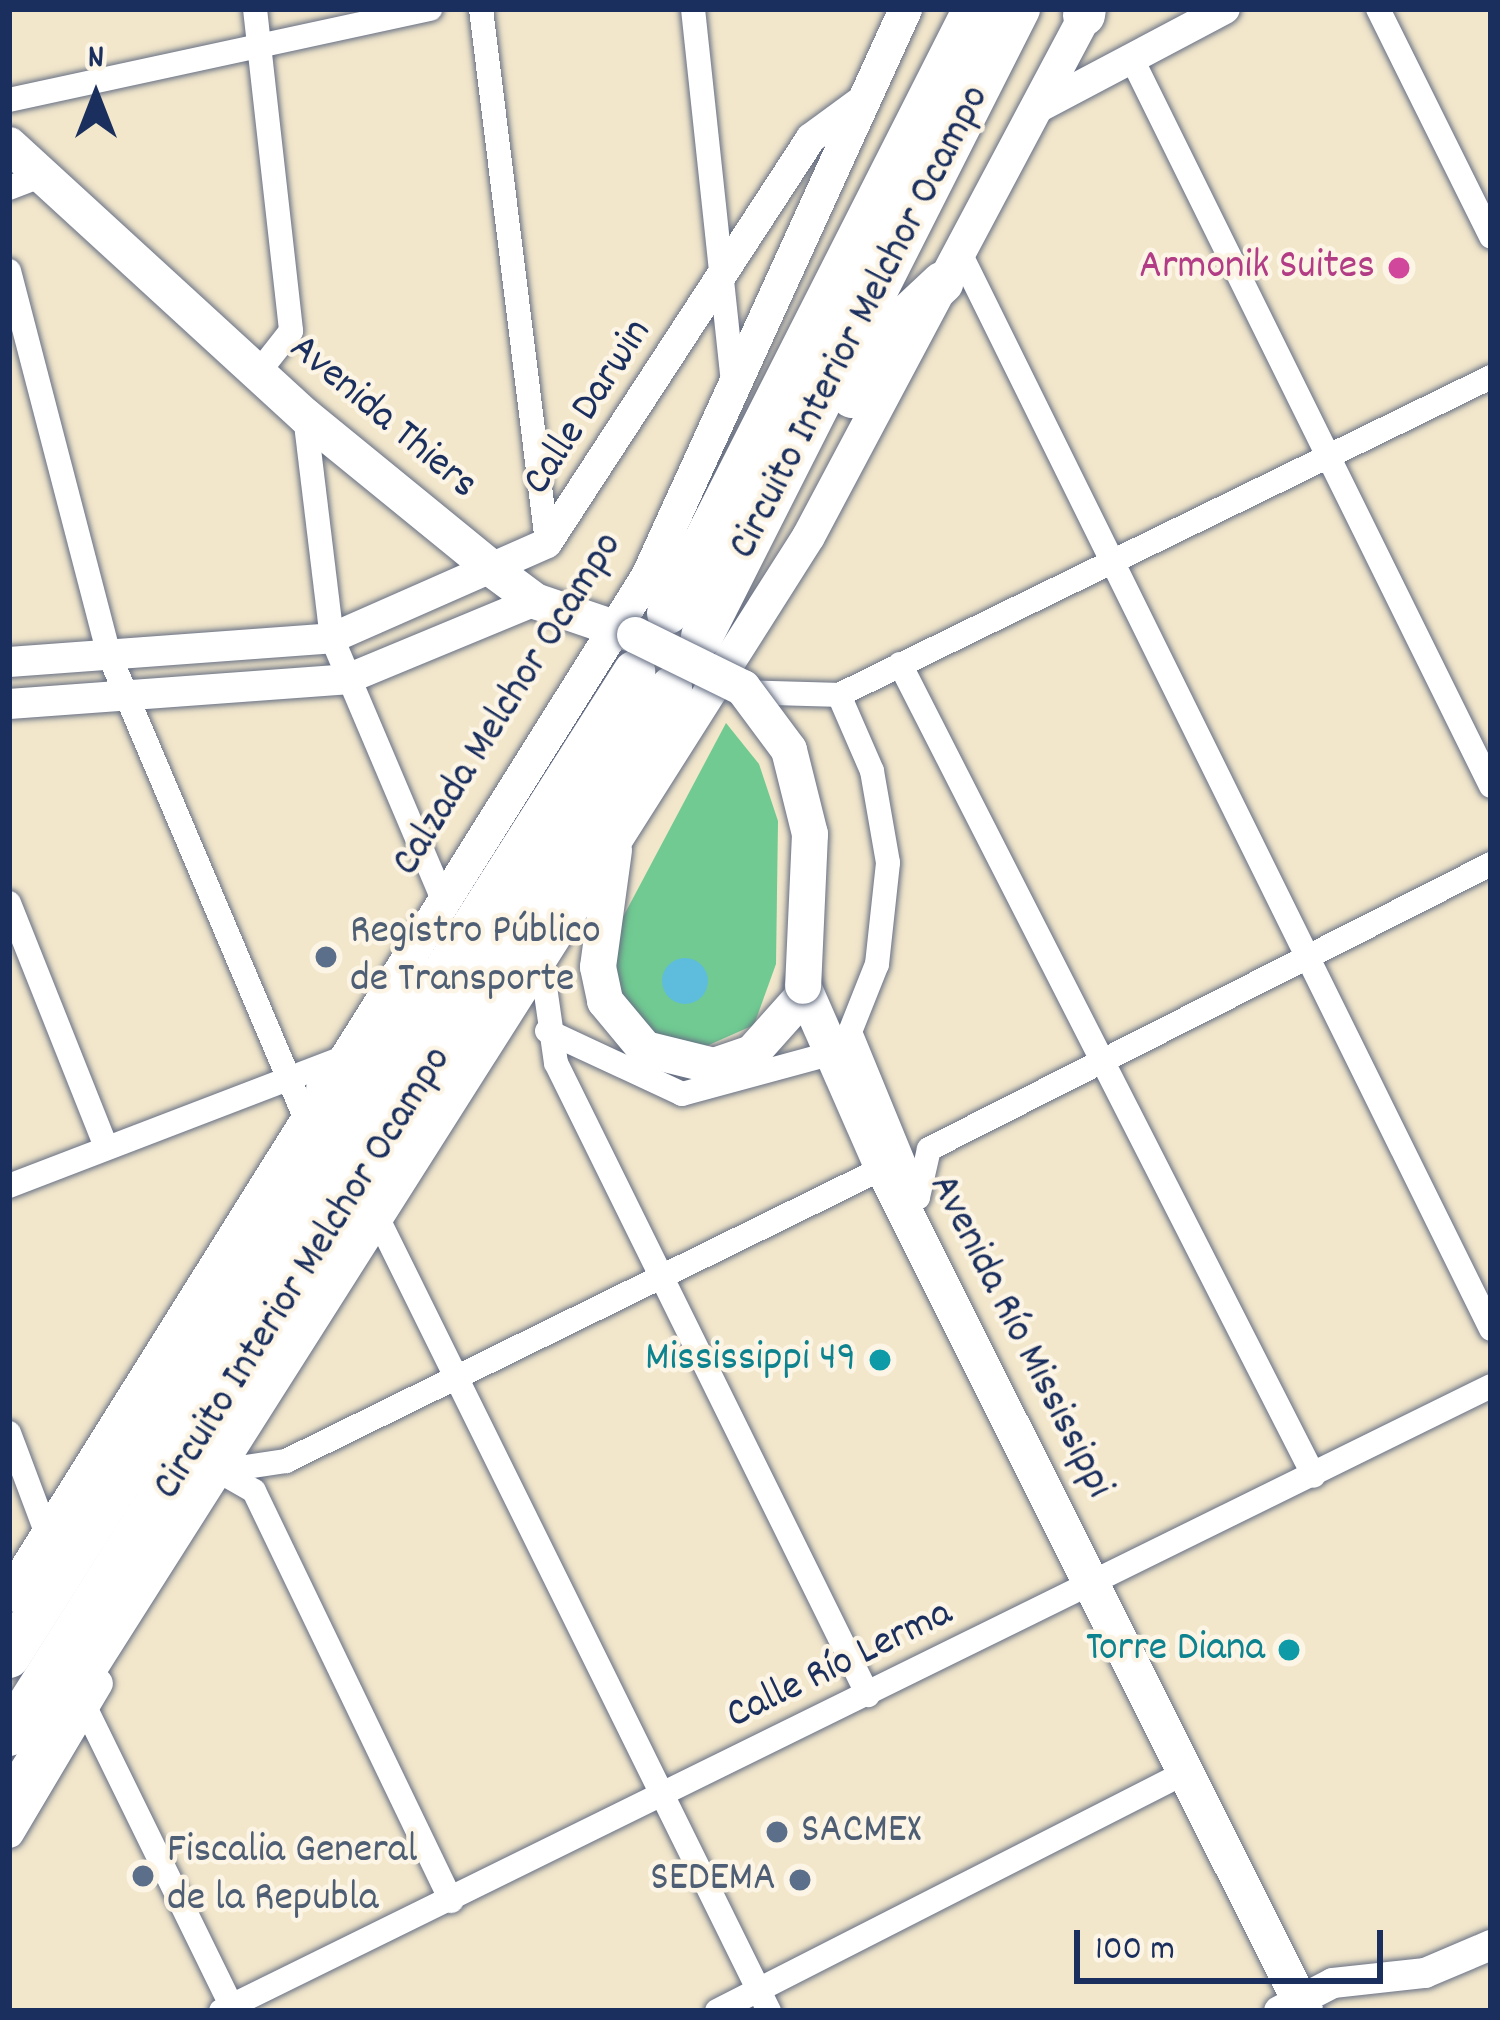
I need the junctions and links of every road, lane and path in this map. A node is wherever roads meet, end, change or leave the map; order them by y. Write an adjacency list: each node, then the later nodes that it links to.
1 (255, 9): 11 (street)
2 (430, 9): 11 (street)
3 (482, 9): 28 (street)
4 (693, 9): 21 (street)
5 (905, 9): 14 (main road, Calzada Melchor Ocampo)
6 (974, 9): 34 (highway, Circuito Interior Melchor Ocampo)
7 (1019, 9): 27 (highway, Circuito Interior Melchor Ocampo)
8 (1225, 9): 12 (street)
9 (1378, 9): 18 (street)
10 (1086, 11): 15 (main road, Calzada Melchor Ocampo)
11 (260, 43): 13 (street); 22 (street)
12 (1131, 57): 15 (street); 26 (street)
13 (9, 100)
14 (860, 103): 21 (street, Calle Darwin); 24 (main road, Calzada Melchor Ocampo)
15 (1034, 110): 19 (main road, Calzada Melchor Ocampo)
16 (9, 145): 17 (main road, Avenida Thiers)
17 (26, 182): 22 (main road, Avenida Thiers)
18 (1491, 237)
19 (951, 267): 27 (highway); 29 (street); 34 (main road, Calzada Melchor Ocampo)
20 (9, 271): 33 (street)
21 (722, 279): 24 (street); 28 (street, Calle Darwin)
22 (258, 373): 25 (main road, Avenida Thiers)
23 (1491, 376): 26 (street)
24 (733, 383): 34 (main road, Calzada Melchor Ocampo)
25 (305, 416): 30 (main road, Avenida Thiers); 32 (street)
26 (1330, 457): 29 (street); 41 (street)
27 (786, 475): 34 (highway, Circuito Interior Melchor Ocampo)
28 (547, 543): 30 (street, Calle Darwin)
29 (1119, 560): 36 (street); 46 (street)
30 (496, 572): 31 (main road, Avenida Thiers); 32 (street, Calle Darwin)
31 (535, 601): 34 (main road, Avenida Thiers); 37 (street)
32 (332, 638): 33 (street, Calle Darwin); 37 (street)
33 (108, 652): 35 (street, Calle Darwin); 38 (street)
34 (673, 656): 39 (street); 42 (main road, Calzada Melchor Ocampo); 44 (main road, Calzada Melchor Ocampo); 48 (main road, Avenida Río Mississippi, bridge); 58 (highway, Circuito Interior Melchor Ocampo); 59 (highway, Circuito Interior Melchor Ocampo)
35 (9, 662)
36 (900, 664): 39 (street); 51 (street)
37 (347, 679): 38 (street); 44 (street)
38 (123, 690): 40 (street); 52 (street)
39 (839, 694): 56 (street)
40 (9, 704)
41 (1491, 786)
42 (614, 850): 47 (main road, Calzada Melchor Ocampo); 48 (main road)
43 (1491, 864): 46 (street)
44 (443, 898): 52 (main road, Calzada Melchor Ocampo)
45 (9, 903): 53 (street)
46 (1306, 956): 51 (street); 61 (street)
47 (542, 966): 49 (street); 57 (main road, Calzada Melchor Ocampo)
48 (803, 992): 50 (main road, Avenida Río Mississippi)
49 (547, 1031): 50 (street); 60 (street)
50 (829, 1054): 54 (main road, Avenida Río Mississippi)
51 (1099, 1060): 56 (street); 67 (street)
52 (320, 1072): 53 (street); 59 (highway); 68 (main road, Calzada Melchor Ocampo)
53 (106, 1147): 55 (street)
54 (883, 1168): 56 (main road, Avenida Río Mississippi); 60 (street)
55 (9, 1186)
56 (916, 1213): 69 (main road, Avenida Río Mississippi)
57 (381, 1225): 62 (street); 64 (main road, Calzada Melchor Ocampo)
58 (323, 1247): 64 (highway); 75 (highway, Circuito Interior Melchor Ocampo)
59 (258, 1263): 72 (highway, Circuito Interior Melchor Ocampo)
60 (664, 1276): 62 (street); 73 (street)
61 (1491, 1329)
62 (458, 1380): 66 (street); 77 (street)
63 (1491, 1385): 67 (street, Calle Río Lerma)
64 (274, 1389): 66 (main road, Calzada Melchor Ocampo)
65 (9, 1432): 68 (street)
66 (219, 1471): 71 (main road, Calzada Melchor Ocampo); 80 (street)
67 (1314, 1476): 69 (street, Calle Río Lerma)
68 (47, 1534): 70 (main road, Calzada Melchor Ocampo)
69 (1094, 1587): 73 (street, Calle Río Lerma); 76 (main road, Avenida Río Mississippi)
70 (9, 1595)
71 (119, 1625): 74 (street); 78 (main road, Calzada Melchor Ocampo)
72 (9, 1657)
73 (868, 1695): 77 (street, Calle Río Lerma)
74 (85, 1707): 79 (street); 84 (street)
75 (9, 1735)
76 (1188, 1771): 82 (street); 83 (main road, Avenida Río Mississippi)
77 (662, 1795): 80 (street, Calle Río Lerma); 82 (street)
78 (9, 1796)
79 (9, 1832)
80 (451, 1901): 84 (street, Calle Río Lerma)
81 (1491, 1946): 83 (street)
82 (764, 2001): 85 (street)
83 (1295, 2008)
84 (229, 2009)
85 (717, 2011)

